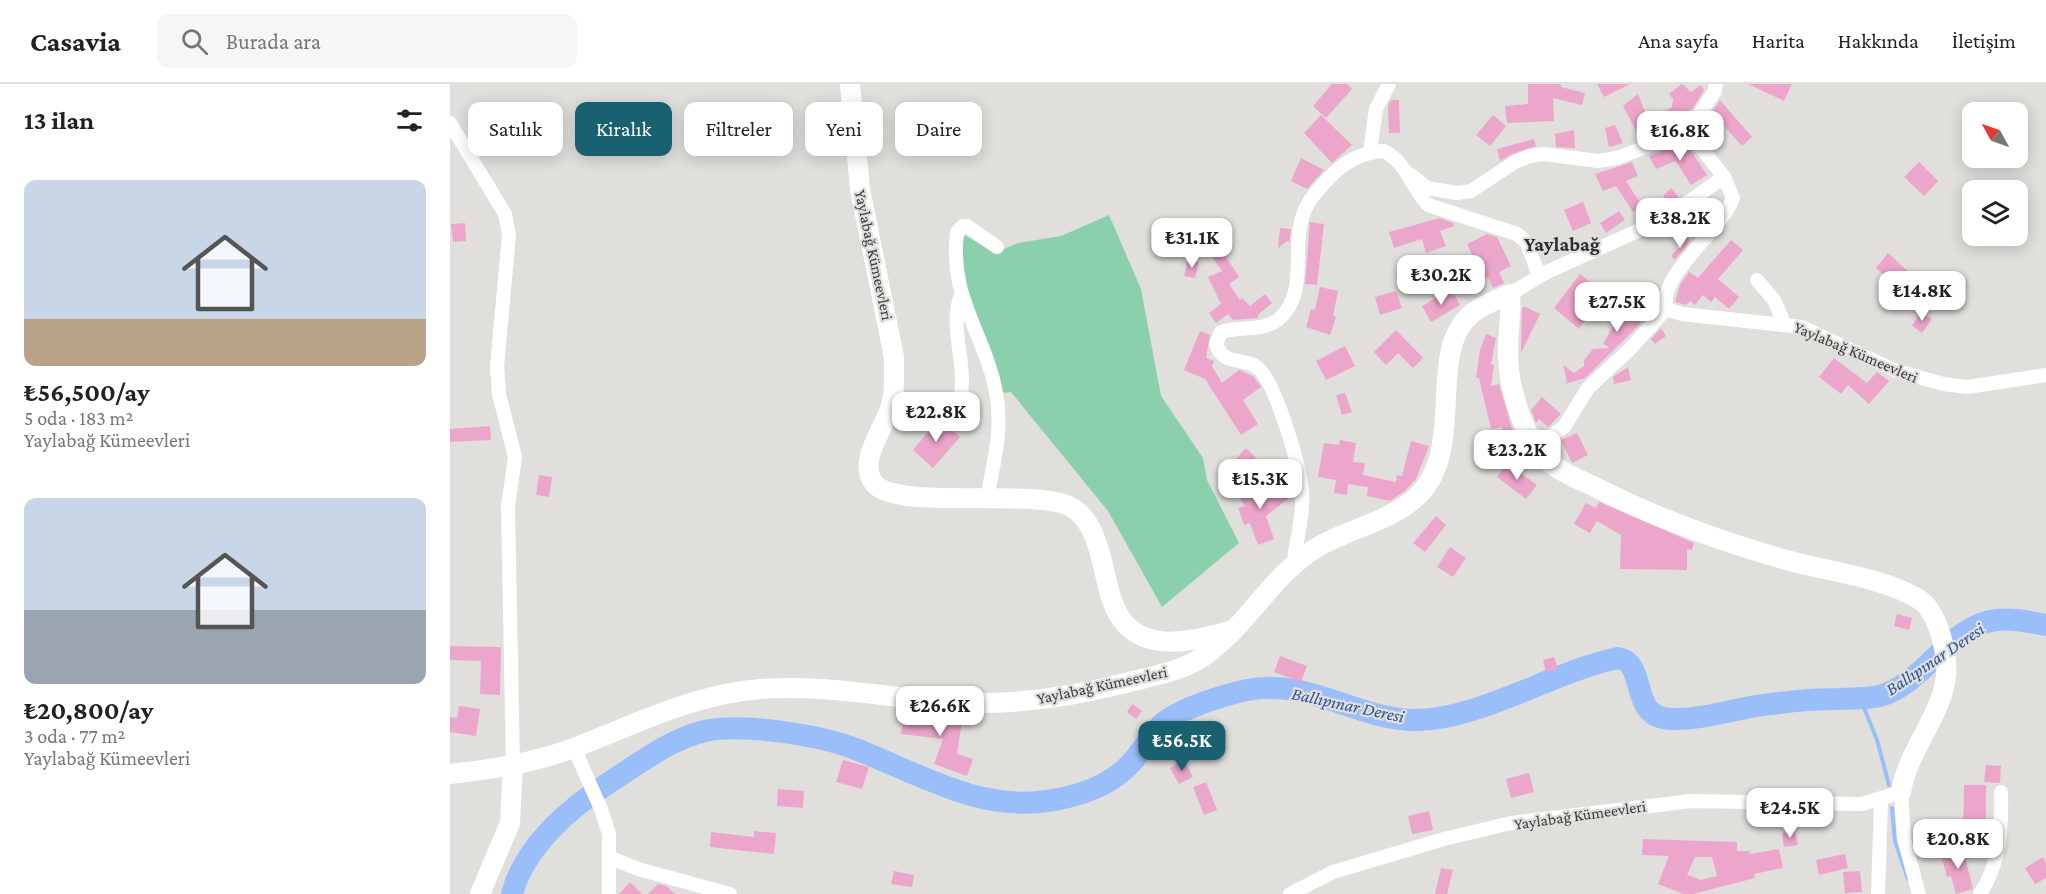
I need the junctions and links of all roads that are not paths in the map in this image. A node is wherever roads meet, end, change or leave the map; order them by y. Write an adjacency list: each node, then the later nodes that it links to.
1 (850, 84): 19 (street, Yaylabağ Kümeevleri)
2 (1389, 84): 6 (street)
3 (1716, 84): 5 (street)
4 (450, 123): 23 (street)
5 (1688, 131): 7 (street); 8 (street)
6 (1370, 152): 7 (street); 20 (street)
7 (1404, 167): 10 (street)
8 (1724, 177): 10 (street, Yaylabağ Kümeevleri); 14 (street)
9 (997, 247): 13 (street)
10 (1539, 276): 12 (street, Yaylabağ Kümeevleri)
11 (1757, 280): 15 (street)
12 (1510, 294): 18 (street); 20 (street, Yaylabağ Kümeevleri)
13 (961, 297): 17 (street); 19 (street)
14 (1666, 309): 15 (street, Yaylabağ Kümeevleri); 18 (street)
15 (1784, 323): 16 (street, Yaylabağ Kümeevleri)
16 (2046, 375)
17 (954, 420)
18 (1535, 447): 25 (street)
19 (987, 497): 21 (street, Yaylabağ Kümeevleri)
20 (1293, 566): 21 (street, Yaylabağ Kümeevleri)
21 (1232, 630): 22 (street, Yaylabağ Kümeevleri)
22 (574, 748): 23 (street, Yaylabağ Kümeevleri); 28 (street)
23 (513, 766): 24 (street, Yaylabağ Kümeevleri); 29 (street)
24 (450, 774)
25 (1901, 792): 27 (street, Yaylabağ Kümeevleri); 34 (street)
26 (2001, 792): 35 (street)
27 (1881, 801): 32 (street, Yaylabağ Kümeevleri); 33 (street)
28 (611, 858): 30 (street); 31 (street)
29 (480, 894)
30 (609, 894)
31 (730, 894)
32 (1290, 894)
33 (1878, 894)
34 (1919, 894)
35 (1980, 894)

